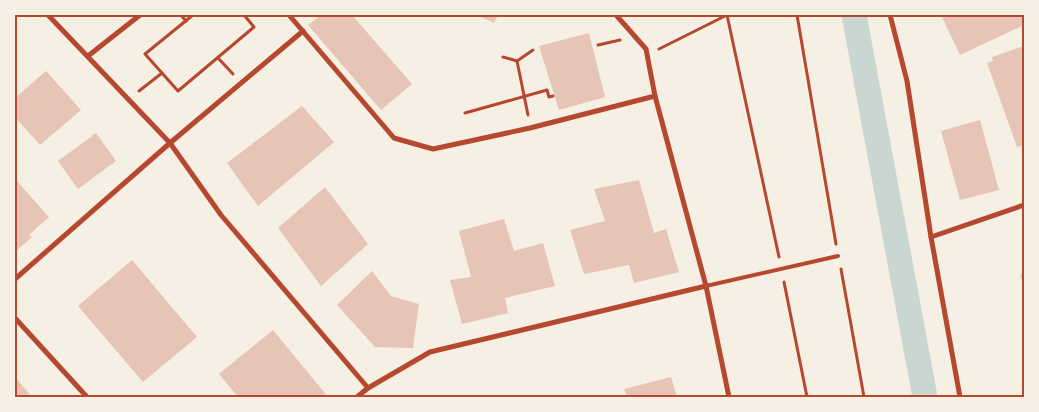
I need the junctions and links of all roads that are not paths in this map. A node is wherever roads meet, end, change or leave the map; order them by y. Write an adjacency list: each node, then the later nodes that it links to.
1 (48, 15): 7 (street)
2 (140, 15): 7 (street)
3 (289, 15): 6 (street)
4 (616, 15): 8 (street)
5 (890, 15): 11 (street)
6 (302, 31): 8 (street); 9 (street)
7 (88, 56): 9 (street)
8 (655, 96): 14 (street)
9 (170, 143): 13 (street); 16 (street)
10 (1024, 206): 11 (street)
11 (931, 237): 20 (street)
12 (838, 256): 14 (lane)
13 (15, 279)
14 (706, 286): 16 (street); 19 (street)
15 (15, 318): 17 (street)
16 (368, 388): 18 (street)
17 (87, 397)
18 (357, 397)
19 (729, 397)
20 (960, 397)

